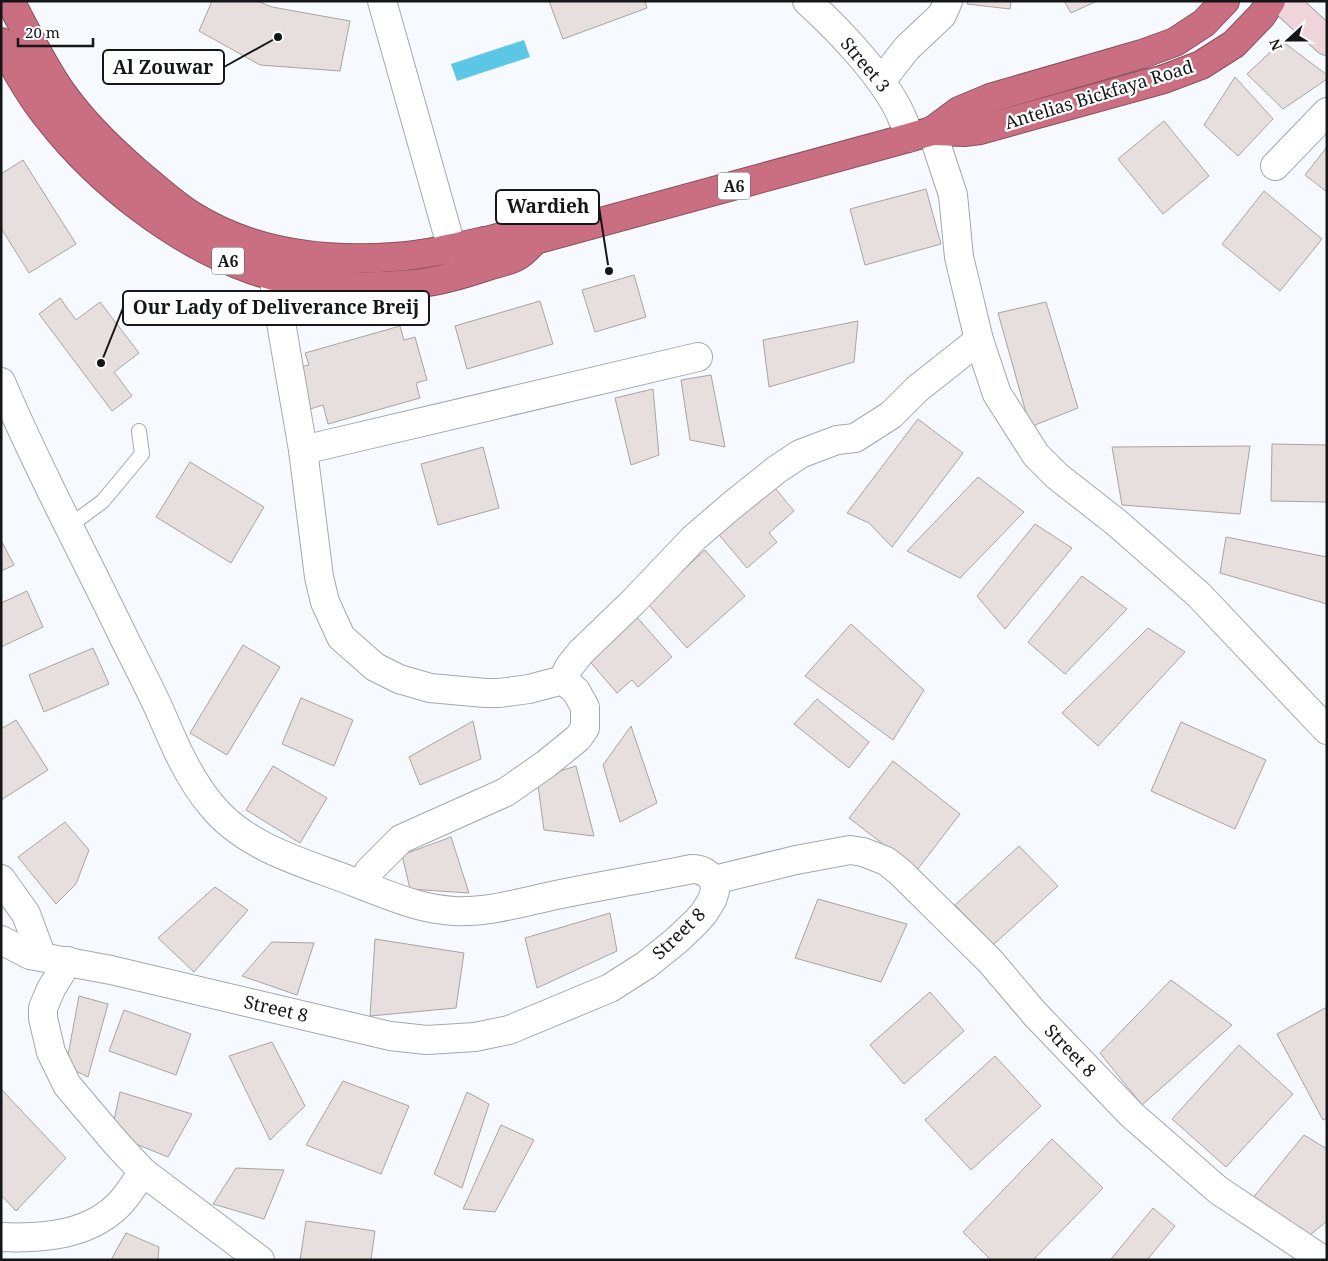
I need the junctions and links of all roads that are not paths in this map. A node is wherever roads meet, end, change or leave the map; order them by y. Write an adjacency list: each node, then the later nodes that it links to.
1 (10, 1): 15 (highway, Antelias Bickfaya Road / A6)
2 (382, 1): 15 (street)
3 (807, 1): 10 (street, Street 3)
4 (948, 1): 10 (street)
5 (1225, 1): 12 (highway, Antelias Bickfaya Road / A6)
6 (1271, 1): 12 (highway, Antelias Bickfaya Road / A6)
7 (1283, 1): 8 (street)
8 (1327, 40)
9 (1, 42): 16 (highway, Antelias Bickfaya Road / A6)
10 (881, 82): 12 (street, Street 3)
11 (1327, 112): 13 (street)
12 (920, 134): 14 (highway, Antelias Bickfaya Road / A6); 17 (street, Street 3)
13 (1275, 166)
14 (535, 240): 15 (highway, Antelias Bickfaya Road / A6); 16 (highway, Antelias Bickfaya Road / A6)
15 (452, 249)
16 (273, 276): 21 (street)
17 (980, 340): 23 (street); 24 (street, Street 3)
18 (698, 357): 21 (street)
19 (1, 382): 22 (street)
20 (139, 431): 22 (lane)
21 (303, 450): 23 (street)
22 (68, 528): 27 (street)
23 (563, 680): 27 (street)
24 (1327, 730)
25 (1, 879): 29 (street)
26 (714, 880): 27 (street); 29 (street, Street 8); 33 (street, Street 8)
27 (363, 885)
28 (1, 940): 29 (street, Street 8)
29 (55, 959): 30 (street)
30 (143, 1172): 31 (street); 32 (street)
31 (1, 1237)
32 (260, 1260)
33 (1323, 1260)

